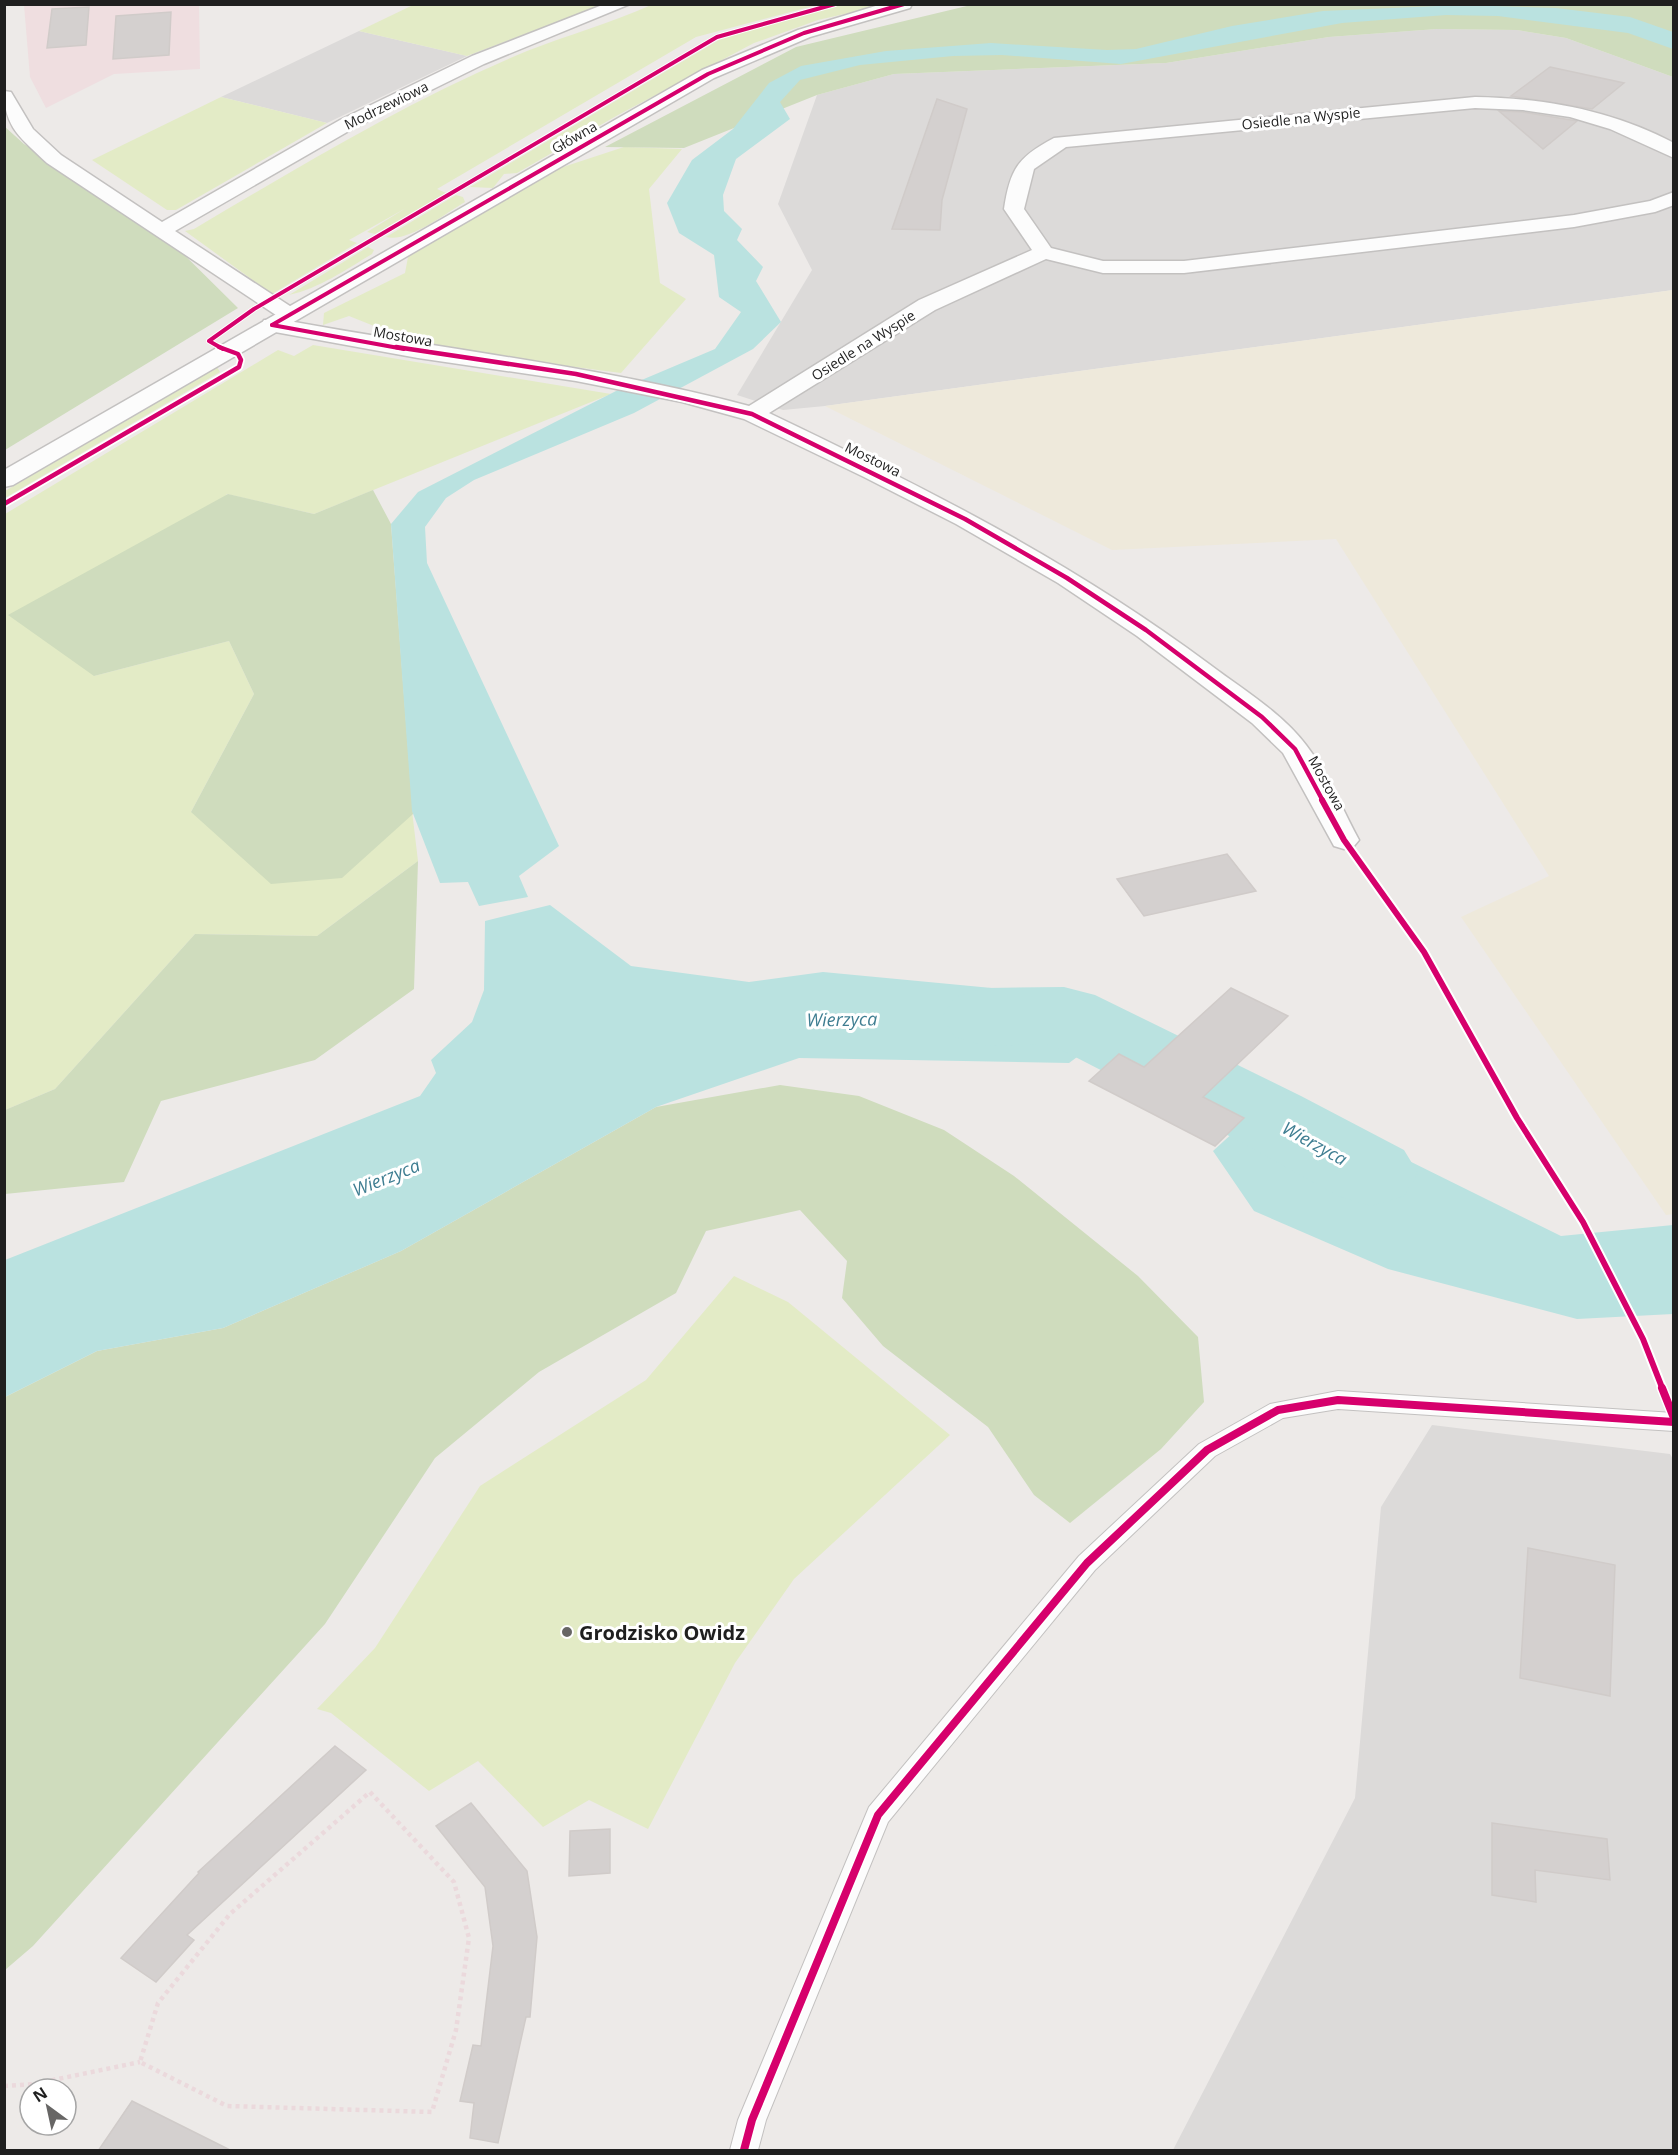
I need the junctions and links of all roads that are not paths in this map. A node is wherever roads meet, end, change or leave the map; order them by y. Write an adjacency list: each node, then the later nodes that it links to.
1 (622, 4): 6 (street, Modrzewiowa)
2 (904, 4): 8 (street, Główna)
3 (4, 96): 6 (street)
4 (1674, 152): 7 (street, Osiedle na Wyspie)
5 (1674, 198): 7 (street)
6 (162, 230): 8 (street)
7 (1044, 252): 9 (street, Osiedle na Wyspie)
8 (280, 320): 9 (street, Mostowa); 10 (street, Główna)
9 (752, 414): 11 (street, Mostowa)
10 (4, 480)
11 (1344, 840)
12 (1674, 1422): 13 (lane)
13 (744, 2151)

